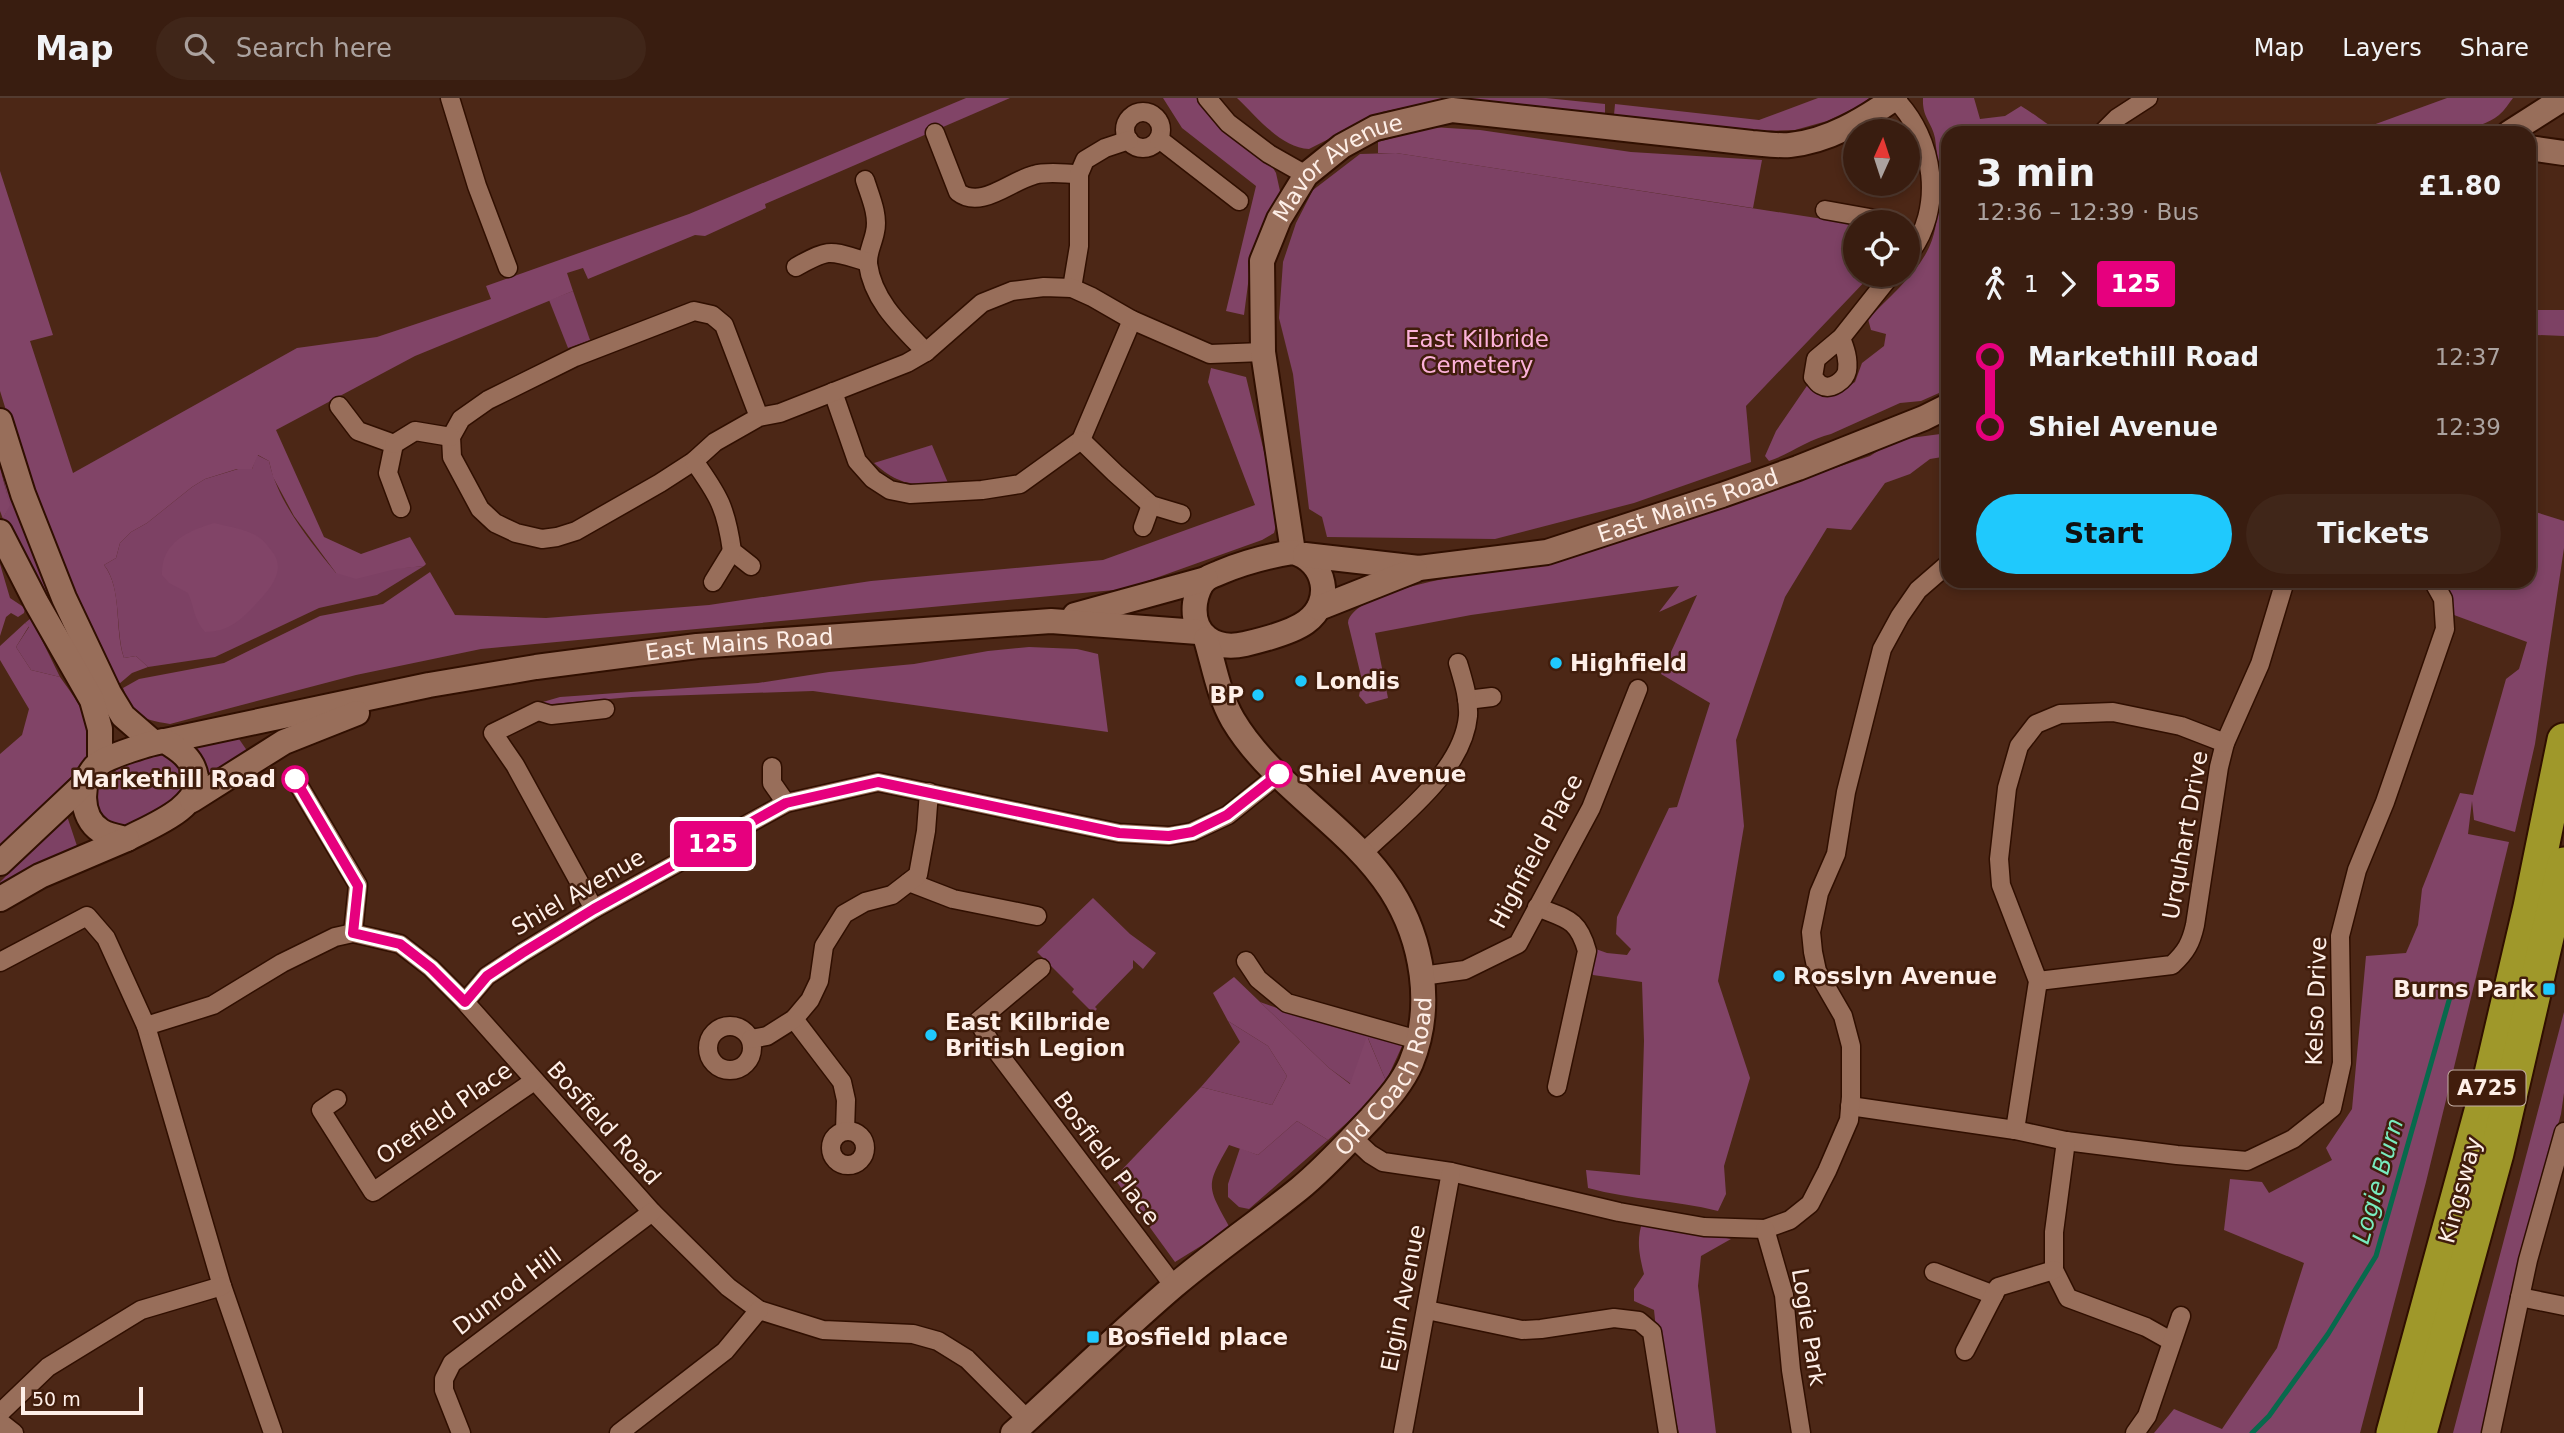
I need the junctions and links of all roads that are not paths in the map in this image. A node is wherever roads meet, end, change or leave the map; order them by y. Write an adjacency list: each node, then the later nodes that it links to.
1 (450, 98): 23 (street)
2 (1208, 98): 15 (street)
3 (1895, 98): 15 (main road, Mavor Avenue); 20 (street)
4 (2147, 98): 7 (street)
5 (2564, 98): 8 (main road)
6 (1138, 105): 10 (street); 11 (street)
7 (2109, 126)
8 (2520, 126)
9 (935, 133): 14 (street)
10 (1158, 139): 11 (street); 17 (street)
11 (1129, 140): 14 (street)
12 (2536, 149): 13 (main road)
13 (2564, 153)
14 (1079, 174): 25 (street)
15 (1306, 175): 29 (main road, Mavor Avenue)
16 (865, 180): 21 (street)
17 (1239, 201)
18 (1825, 210): 19 (street)
19 (1843, 213)
20 (1920, 222)
21 (867, 262): 22 (street); 28 (street)
22 (796, 267)
23 (508, 268)
24 (1881, 287): 27 (street)
25 (1072, 288): 26 (street); 28 (street)
26 (1132, 320): 29 (street); 36 (street)
27 (1841, 338)
28 (926, 352): 30 (street)
29 (1263, 352): 45 (main road, Mavor Avenue)
30 (833, 392): 33 (street); 36 (street)
31 (339, 406): 37 (street)
32 (1941, 410): 47 (main road, East Mains Road)
33 (758, 417): 35 (street); 38 (street)
34 (0, 421): 63 (main road)
35 (451, 437): 37 (street); 38 (street)
36 (1081, 440): 39 (street)
37 (394, 444): 40 (street)
38 (694, 461): 44 (street)
39 (1151, 505): 41 (street); 42 (street)
40 (401, 508)
41 (1181, 514)
42 (1143, 527)
43 (0, 532): 66 (main road)
44 (732, 551): 46 (street); 50 (street)
45 (1299, 554): 47 (main road, East Mains Road); 49 (main road); 53 (main road)
46 (751, 566)
47 (1419, 568): 53 (main road, East Mains Road)
48 (1941, 570): 95 (street)
49 (1206, 579): 54 (main road, East Mains Road); 55 (main road)
50 (713, 582)
51 (2283, 588): 64 (street, Urquhart Drive)
52 (2437, 588): 100 (street, Kelso Drive)
53 (1319, 608): 55 (main road)
54 (1051, 621): 55 (main road, East Mains Road); 57 (main road, East Mains Road)
55 (1202, 636): 67 (main road, Old Coach Road)
56 (1458, 663): 60 (street)
57 (429, 685): 63 (main road, East Mains Road); 70 (main road, East Mains Road)
58 (1638, 689): 78 (street, Highfield Place)
59 (1492, 697): 60 (street)
60 (1467, 700): 73 (street)
61 (605, 709): 79 (street)
62 (2564, 740): 127 (highway, Kingsway / A725)
63 (159, 741): 66 (main road); 70 (main road)
64 (2225, 743): 86 (street, Urquhart Drive); 86 (street)
65 (772, 767): 71 (street)
66 (93, 773): 72 (main road); 74 (main road)
67 (1279, 774): 69 (street, Shiel Avenue); 73 (main road, Old Coach Road)
68 (295, 779): 81 (street)
69 (929, 792): 71 (street, Shiel Avenue); 76 (street)
70 (192, 800): 72 (main road)
71 (786, 803): 79 (street, Shiel Avenue)
72 (127, 839): 77 (main road)
73 (1362, 854): 85 (main road, Old Coach Road)
74 (0, 863)
75 (2564, 864): 128 (highway, Kingsway / A725)
76 (909, 882): 80 (street); 88 (street)
77 (0, 899)
78 (1537, 907): 85 (street, Highfield Place); 93 (street)
79 (594, 909): 87 (street, Shiel Avenue)
80 (1037, 916)
81 (353, 933): 87 (street, Bosfield Road); 89 (street)
82 (1245, 961): 91 (street)
83 (0, 962): 89 (street)
84 (1041, 968): 107 (street, Bosfield Place)
85 (1422, 975): 91 (main road, Old Coach Road)
86 (2038, 981): 96 (street)
87 (465, 1002): 92 (street, Bosfield Road)
88 (794, 1019): 90 (street); 97 (street)
89 (146, 1027): 106 (street)
90 (751, 1039)
91 (1418, 1040): 99 (main road, Old Coach Road)
92 (534, 1081): 94 (street, Orefield Place); 102 (street, Bosfield Road)
93 (1557, 1087)
94 (337, 1099)
95 (1850, 1106): 96 (street, Kelso Drive); 103 (street)
96 (2015, 1130): 100 (street, Kelso Drive)
97 (845, 1131)
98 (2564, 1132): 109 (street)
99 (1353, 1138): 101 (street); 107 (main road, Old Coach Road)
100 (2066, 1141): 104 (street)
101 (1451, 1172): 103 (street); 112 (street, Elgin Avenue)
102 (652, 1212): 111 (street, Bosfield Road); 121 (street, Dunrod Hill)
103 (1765, 1229): 125 (street, Logie Park)
104 (2054, 1269): 108 (street); 114 (street)
105 (1934, 1272): 108 (street)
106 (222, 1286): 116 (street); 120 (street)
107 (1174, 1286): 118 (main road, Old Coach Road)
108 (1994, 1295): 115 (street)
109 (2520, 1297): 110 (street); 129 (street)
110 (2564, 1306)
111 (759, 1310): 118 (street, Bosfield Road); 122 (street)
112 (1427, 1310): 123 (street, Elgin Avenue); 124 (street)
113 (2181, 1317): 114 (street)
114 (2171, 1341): 126 (street)
115 (1965, 1351)
116 (0, 1413)
117 (0, 1422): 119 (street)
118 (1021, 1427)
119 (14, 1433)
120 (273, 1433)
121 (461, 1433)
122 (619, 1433)
123 (1403, 1433)
124 (1668, 1433)
125 (1801, 1433)
126 (2135, 1433)
127 (2393, 1433)
128 (2420, 1433)
129 (2491, 1433)

